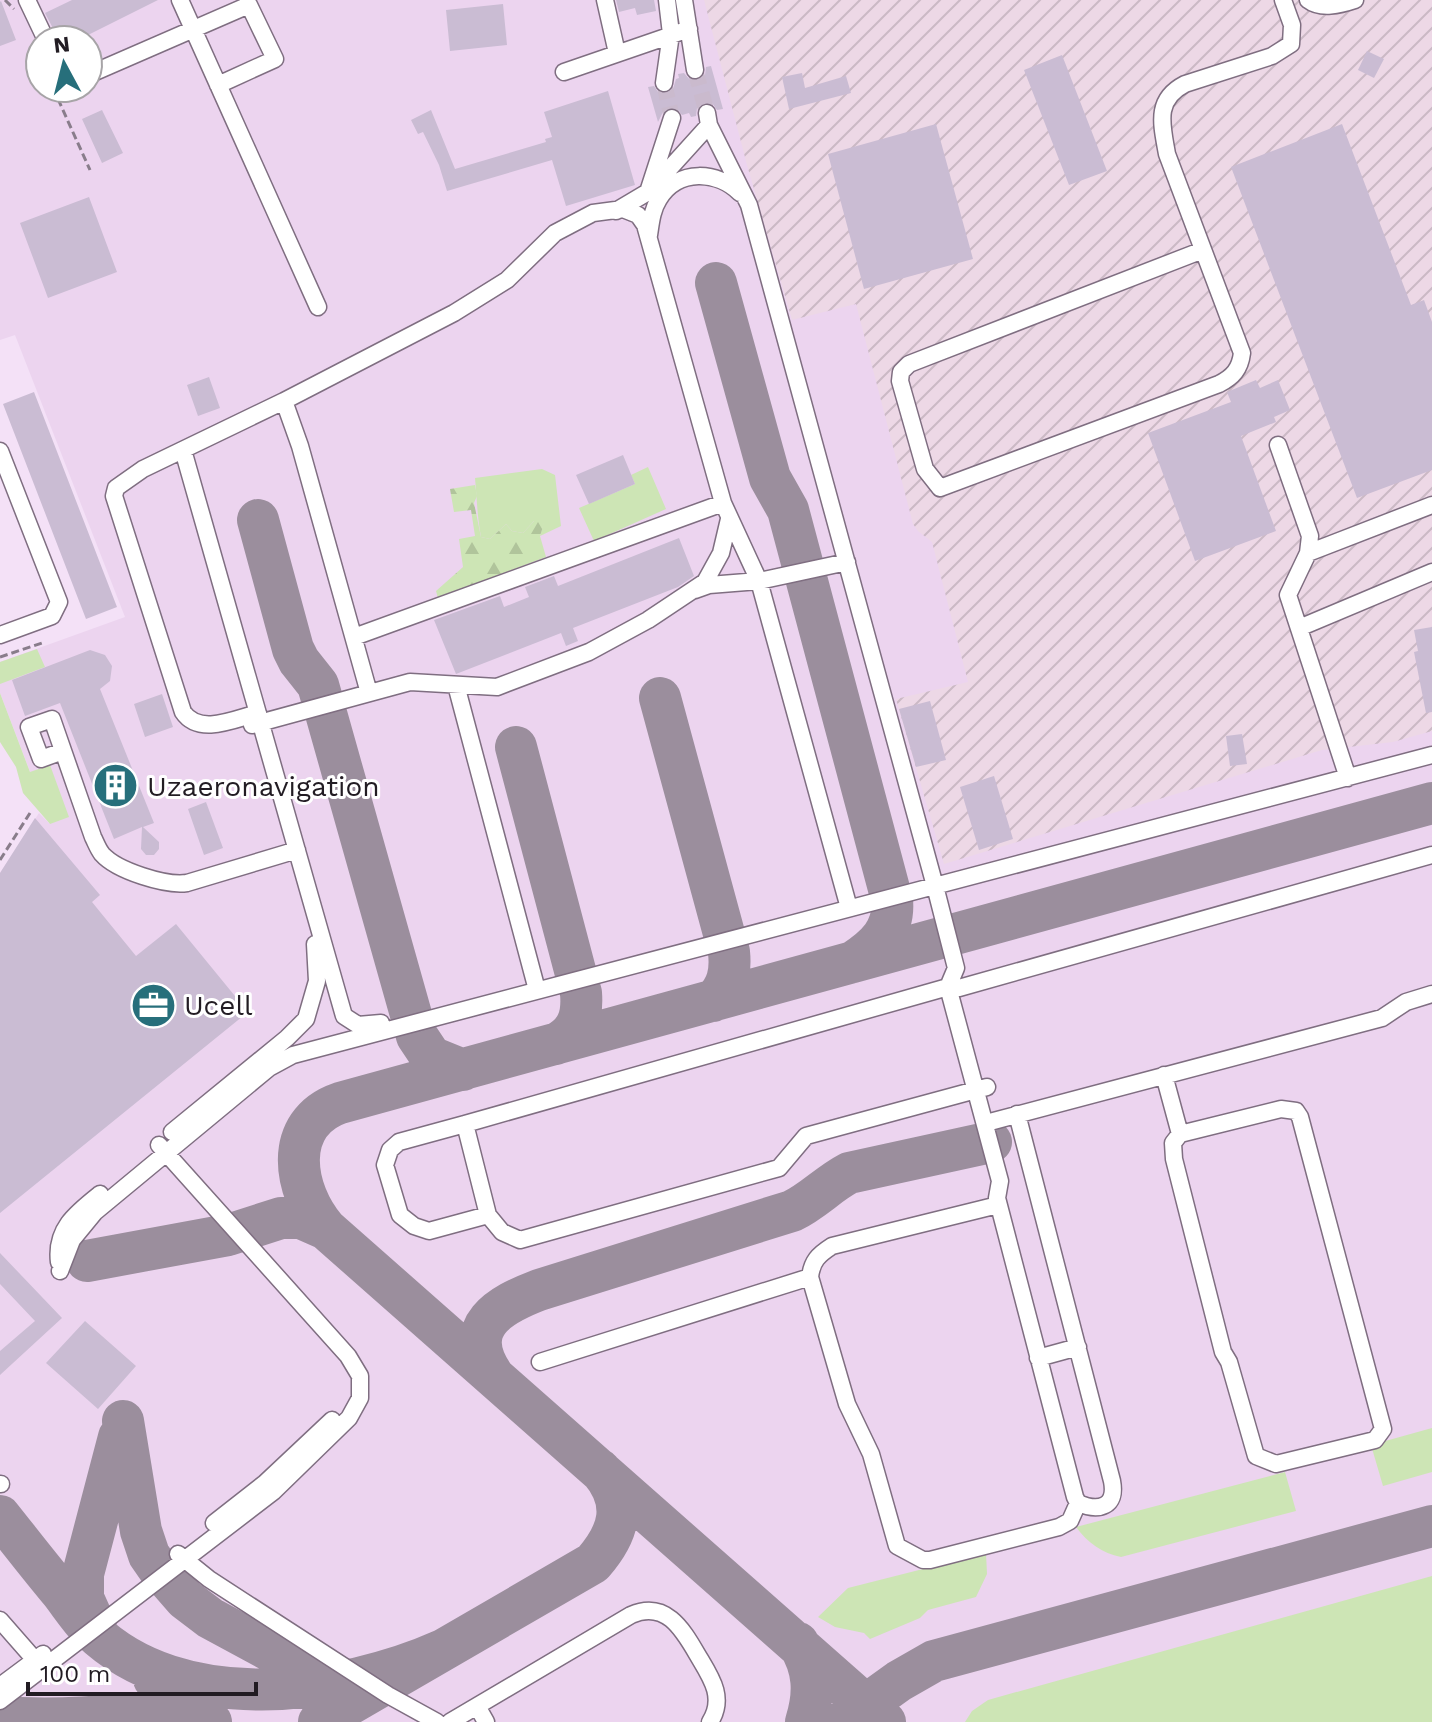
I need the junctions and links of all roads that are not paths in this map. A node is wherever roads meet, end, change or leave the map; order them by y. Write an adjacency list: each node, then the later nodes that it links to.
1 (27, 0): 9 (lane)
2 (180, 0): 10 (lane)
3 (605, 0): 13 (lane)
4 (667, 0): 12 (lane)
5 (684, 0): 11 (lane)
6 (1283, 0): 25 (lane)
7 (1308, 0): 8 (lane)
8 (1355, 0)
9 (38, 24)
10 (193, 29): 14 (lane); 18 (lane); 18 (lane)
11 (689, 29): 12 (lane); 15 (lane)
12 (671, 34): 13 (lane); 17 (lane)
13 (617, 53): 16 (lane)
14 (104, 68)
15 (695, 70)
16 (564, 72)
17 (664, 83)
18 (218, 85): 26 (lane)
19 (672, 118): 21 (lane)
20 (682, 179): 21 (lane); 22 (lane); 24 (lane)
21 (648, 192): 22 (lane); 23 (lane)
22 (749, 205): 35 (lane)
23 (620, 208): 24 (lane); 27 (lane)
24 (649, 237): 32 (lane)
25 (1203, 250): 25 (lane)
26 (318, 307)
27 (286, 405): 30 (lane); 42 (lane)
28 (1278, 445): 34 (lane)
29 (0, 451): 41 (lane)
30 (181, 455): 45 (lane); 45 (lane)
31 (1432, 505): 34 (lane)
32 (726, 511): 33 (lane); 37 (lane); 42 (lane)
33 (721, 553): 38 (lane); 39 (lane)
34 (1308, 553): 40 (lane)
35 (847, 562): 37 (lane); 52 (lane)
36 (1432, 572): 40 (lane)
37 (759, 581): 38 (lane); 53 (lane)
38 (709, 585): 39 (lane); 43 (lane)
39 (690, 592): 43 (lane)
40 (1299, 628): 48 (lane)
41 (0, 635)
42 (354, 637): 44 (lane)
43 (457, 688): 44 (lane); 45 (lane); 54 (lane)
44 (369, 693): 45 (lane)
45 (255, 720): 49 (lane)
46 (63, 751): 49 (lane)
47 (1432, 755): 48 (lane)
48 (1348, 778): 52 (lane)
49 (292, 847): 57 (lane); 58 (lane)
50 (1432, 855): 55 (lane)
51 (1432, 867): 55 (lane)
52 (939, 883): 53 (lane); 55 (lane)
53 (848, 905): 54 (lane)
54 (536, 986): 57 (lane); 59 (lane)
55 (954, 987): 61 (lane); 64 (lane)
56 (1432, 994): 60 (lane)
57 (344, 1016): 58 (lane); 59 (lane)
58 (306, 1019): 59 (lane); 66 (lane)
59 (329, 1046): 66 (lane)
60 (1164, 1075): 62 (lane); 65 (lane)
61 (982, 1088): 63 (lane); 68 (lane)
62 (1017, 1114): 63 (lane); 71 (lane)
63 (991, 1122): 67 (lane)
64 (465, 1124): 68 (lane); 68 (lane)
65 (1180, 1134): 65 (lane)
66 (158, 1151): 69 (lane); 75 (lane)
67 (998, 1205): 70 (lane); 72 (lane)
68 (488, 1215)
69 (60, 1271)
70 (810, 1277): 73 (lane); 74 (lane)
71 (1078, 1347): 72 (lane); 74 (lane)
72 (1038, 1358): 74 (lane)
73 (540, 1362)
74 (1078, 1503)
75 (181, 1556): 77 (lane); 79 (lane); 81 (lane)
76 (0, 1620): 77 (lane)
77 (35, 1660): 78 (lane)
78 (0, 1686)
79 (0, 1701)
80 (477, 1706): 82 (lane); 83 (lane); 84 (lane)
81 (437, 1722)
82 (450, 1722)
83 (486, 1722)
84 (710, 1722)

